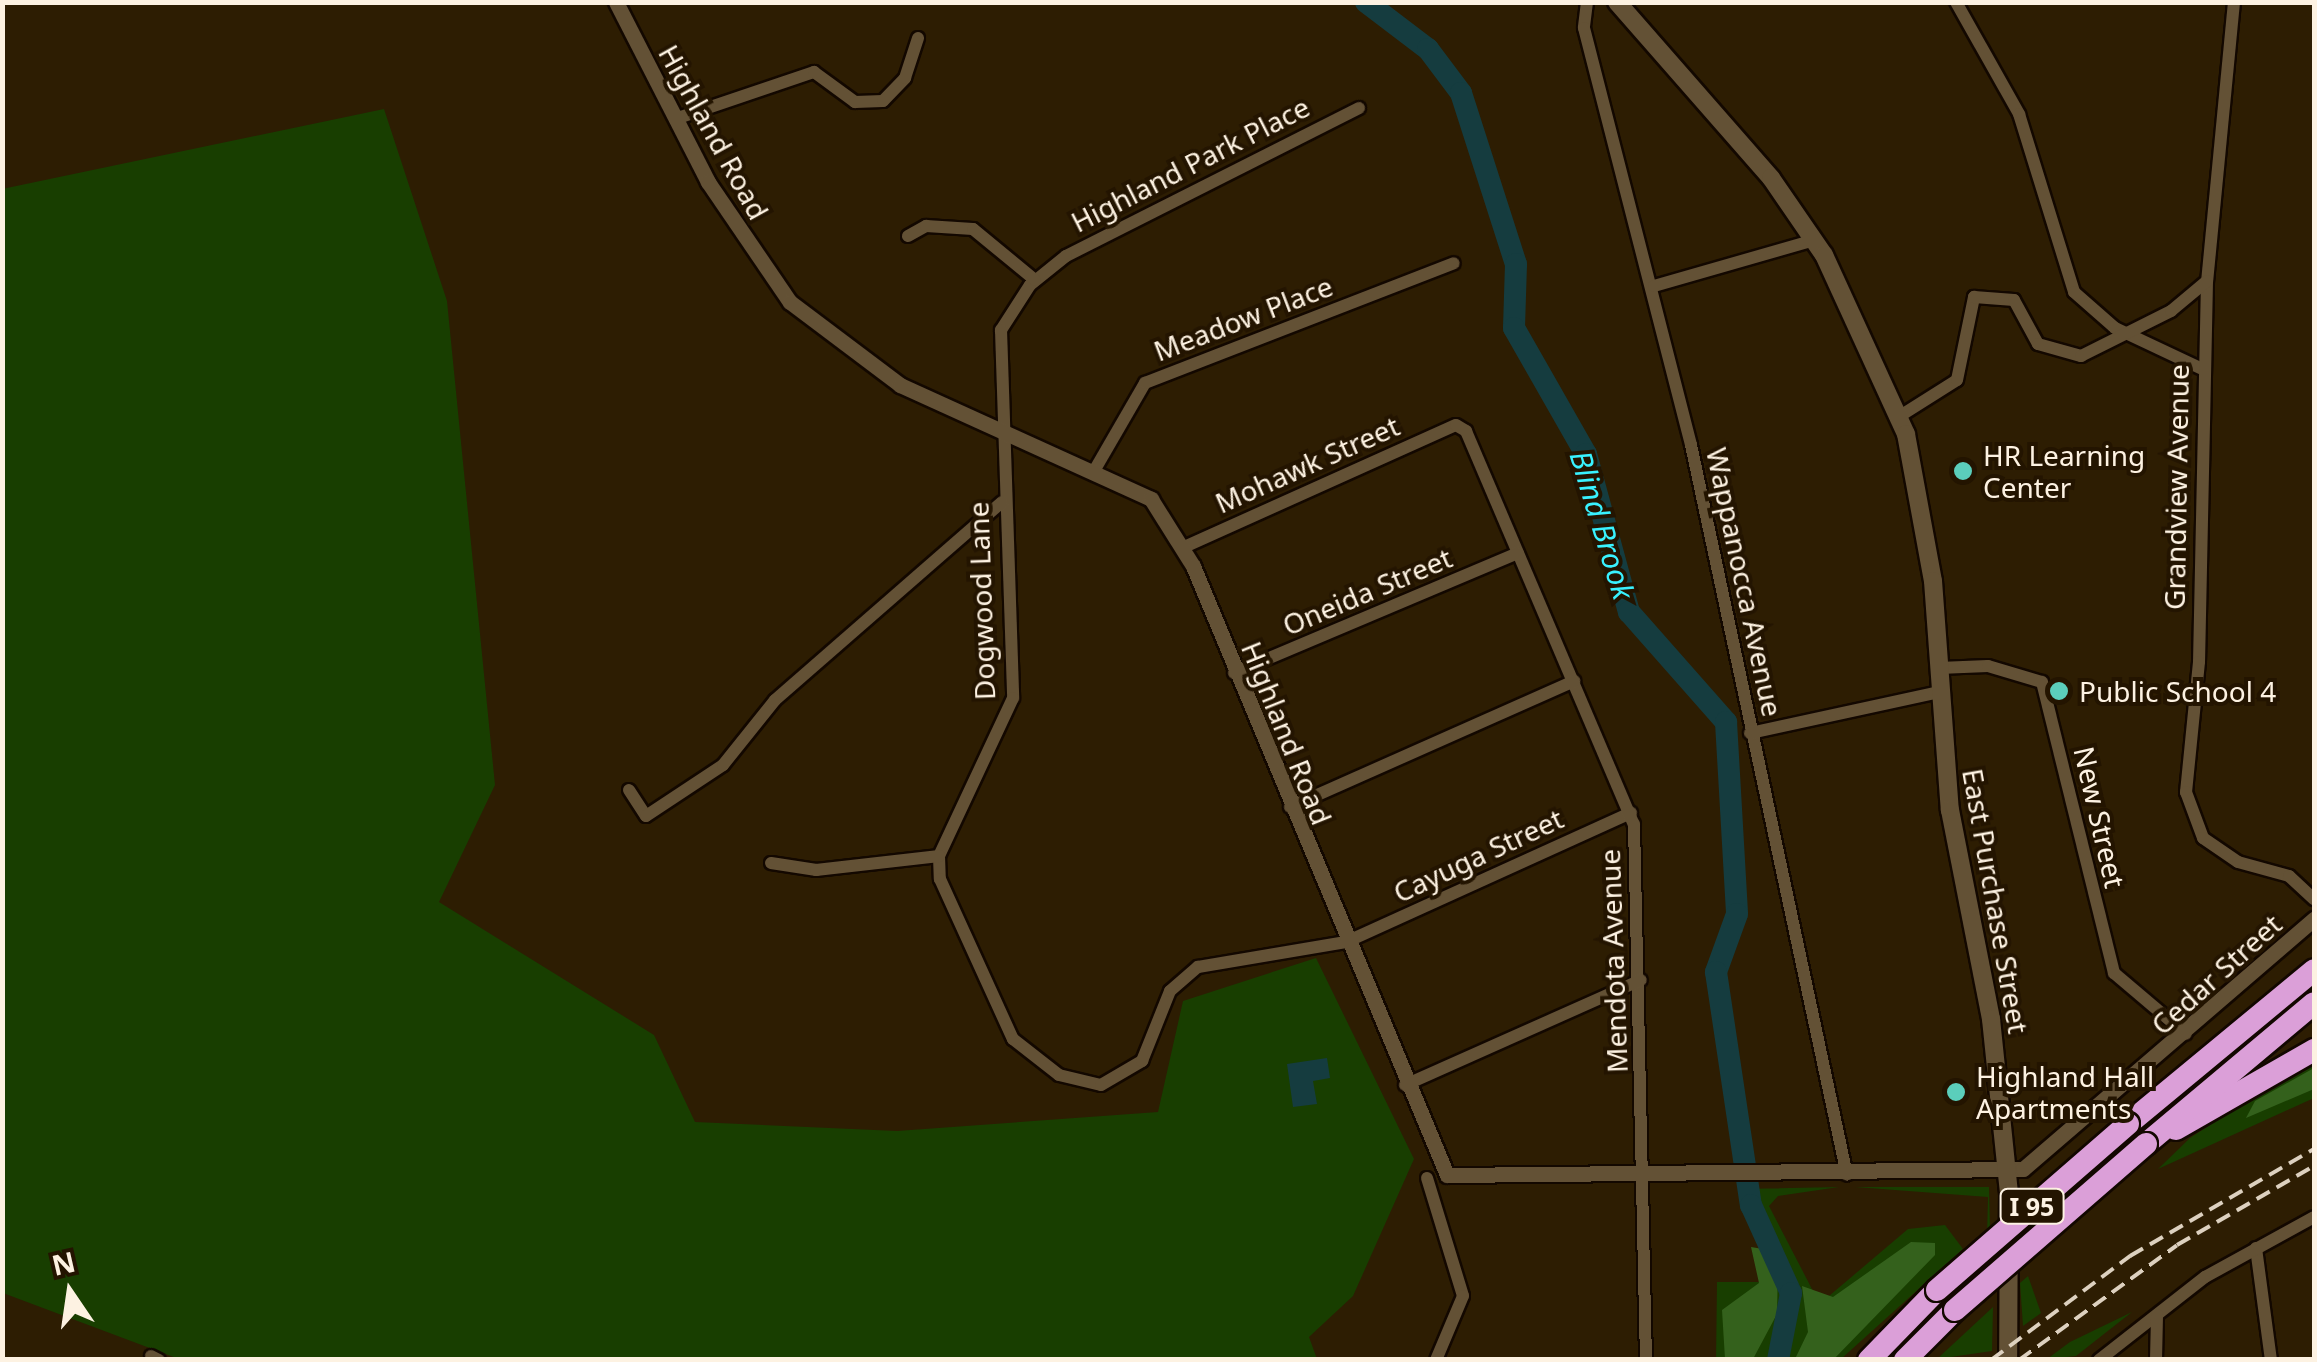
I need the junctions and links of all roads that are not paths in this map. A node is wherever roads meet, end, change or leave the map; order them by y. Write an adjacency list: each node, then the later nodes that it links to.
1 (616, 2): 8 (street, Highland Road)
2 (1587, 2): 14 (street, Wappanocca Avenue)
3 (1618, 2): 10 (main road)
4 (1956, 2): 15 (street)
5 (2234, 2): 13 (street, Grandview Avenue)
6 (918, 38): 8 (street)
7 (1359, 108): 12 (street, Highland Park Place)
8 (675, 119): 19 (street, Highland Road)
9 (908, 236): 12 (street)
10 (1814, 240): 14 (street); 17 (main road)
11 (1454, 264): 20 (street, Meadow Place)
12 (1035, 280): 19 (street, Highland Park Place)
13 (2207, 282): 15 (street); 16 (street, Grandview Avenue)
14 (1654, 286): 28 (street, Wappanocca Avenue)
15 (2131, 333): 16 (street); 17 (street)
16 (2202, 369): 34 (street, Grandview Avenue)
17 (1900, 416): 24 (main road)
18 (1453, 426): 22 (street, Mohawk Street); 23 (street, Mendota Avenue)
19 (1007, 434): 20 (street, Highland Road); 21 (street, Dogwood Lane)
20 (1094, 472): 22 (street, Highland Road)
21 (1002, 502): 29 (street); 32 (street, Dogwood Lane)
22 (1182, 548): 25 (street, Highland Road)
23 (1518, 552): 25 (street, Oneida Street); 26 (street, Mendota Avenue)
24 (1938, 668): 27 (main road, East Purchase Street); 40 (street, New Street)
25 (1234, 672): 30 (street, Highland Road)
26 (1574, 681): 30 (street); 31 (street, Mendota Avenue)
27 (1940, 692): 28 (street); 44 (main road, East Purchase Street)
28 (1750, 732): 45 (street, Wappanocca Avenue)
29 (629, 790)
30 (1290, 807): 36 (street, Highland Road)
31 (1631, 813): 36 (street, Cayuga Street); 38 (street, Mendota Avenue)
32 (939, 856): 33 (street); 36 (street)
33 (771, 864)
34 (2314, 899)
35 (2314, 920): 40 (street, Cedar Street)
36 (1346, 942): 42 (street, Highland Road)
37 (2314, 970): 54 (highway, I 95, bridge)
38 (1640, 980): 42 (street); 47 (street, Mendota Avenue)
39 (2314, 1003): 43 (highway, I 95)
40 (2186, 1034): 44 (street, Cedar Street)
41 (2314, 1050): 43 (highway)
42 (1405, 1085): 47 (street, Highland Road)
43 (2146, 1144): 55 (highway, I 95, bridge)
44 (2007, 1171): 45 (street, Highland Road); 56 (main road, East Purchase Street)
45 (1847, 1175): 47 (street, Highland Road)
46 (1426, 1178): 52 (street)
47 (1643, 1178): 53 (street, Mendota Avenue)
48 (2314, 1217): 49 (street)
49 (2256, 1248): 50 (street); 60 (street)
50 (2157, 1314): 51 (street); 59 (street)
51 (2122, 1344): 57 (street); 58 (street)
52 (1436, 1360)
53 (1646, 1360)
54 (1869, 1360)
55 (1905, 1360)
56 (2008, 1360)
57 (2098, 1360)
58 (2122, 1360)
59 (2156, 1360)
60 (2271, 1360)

